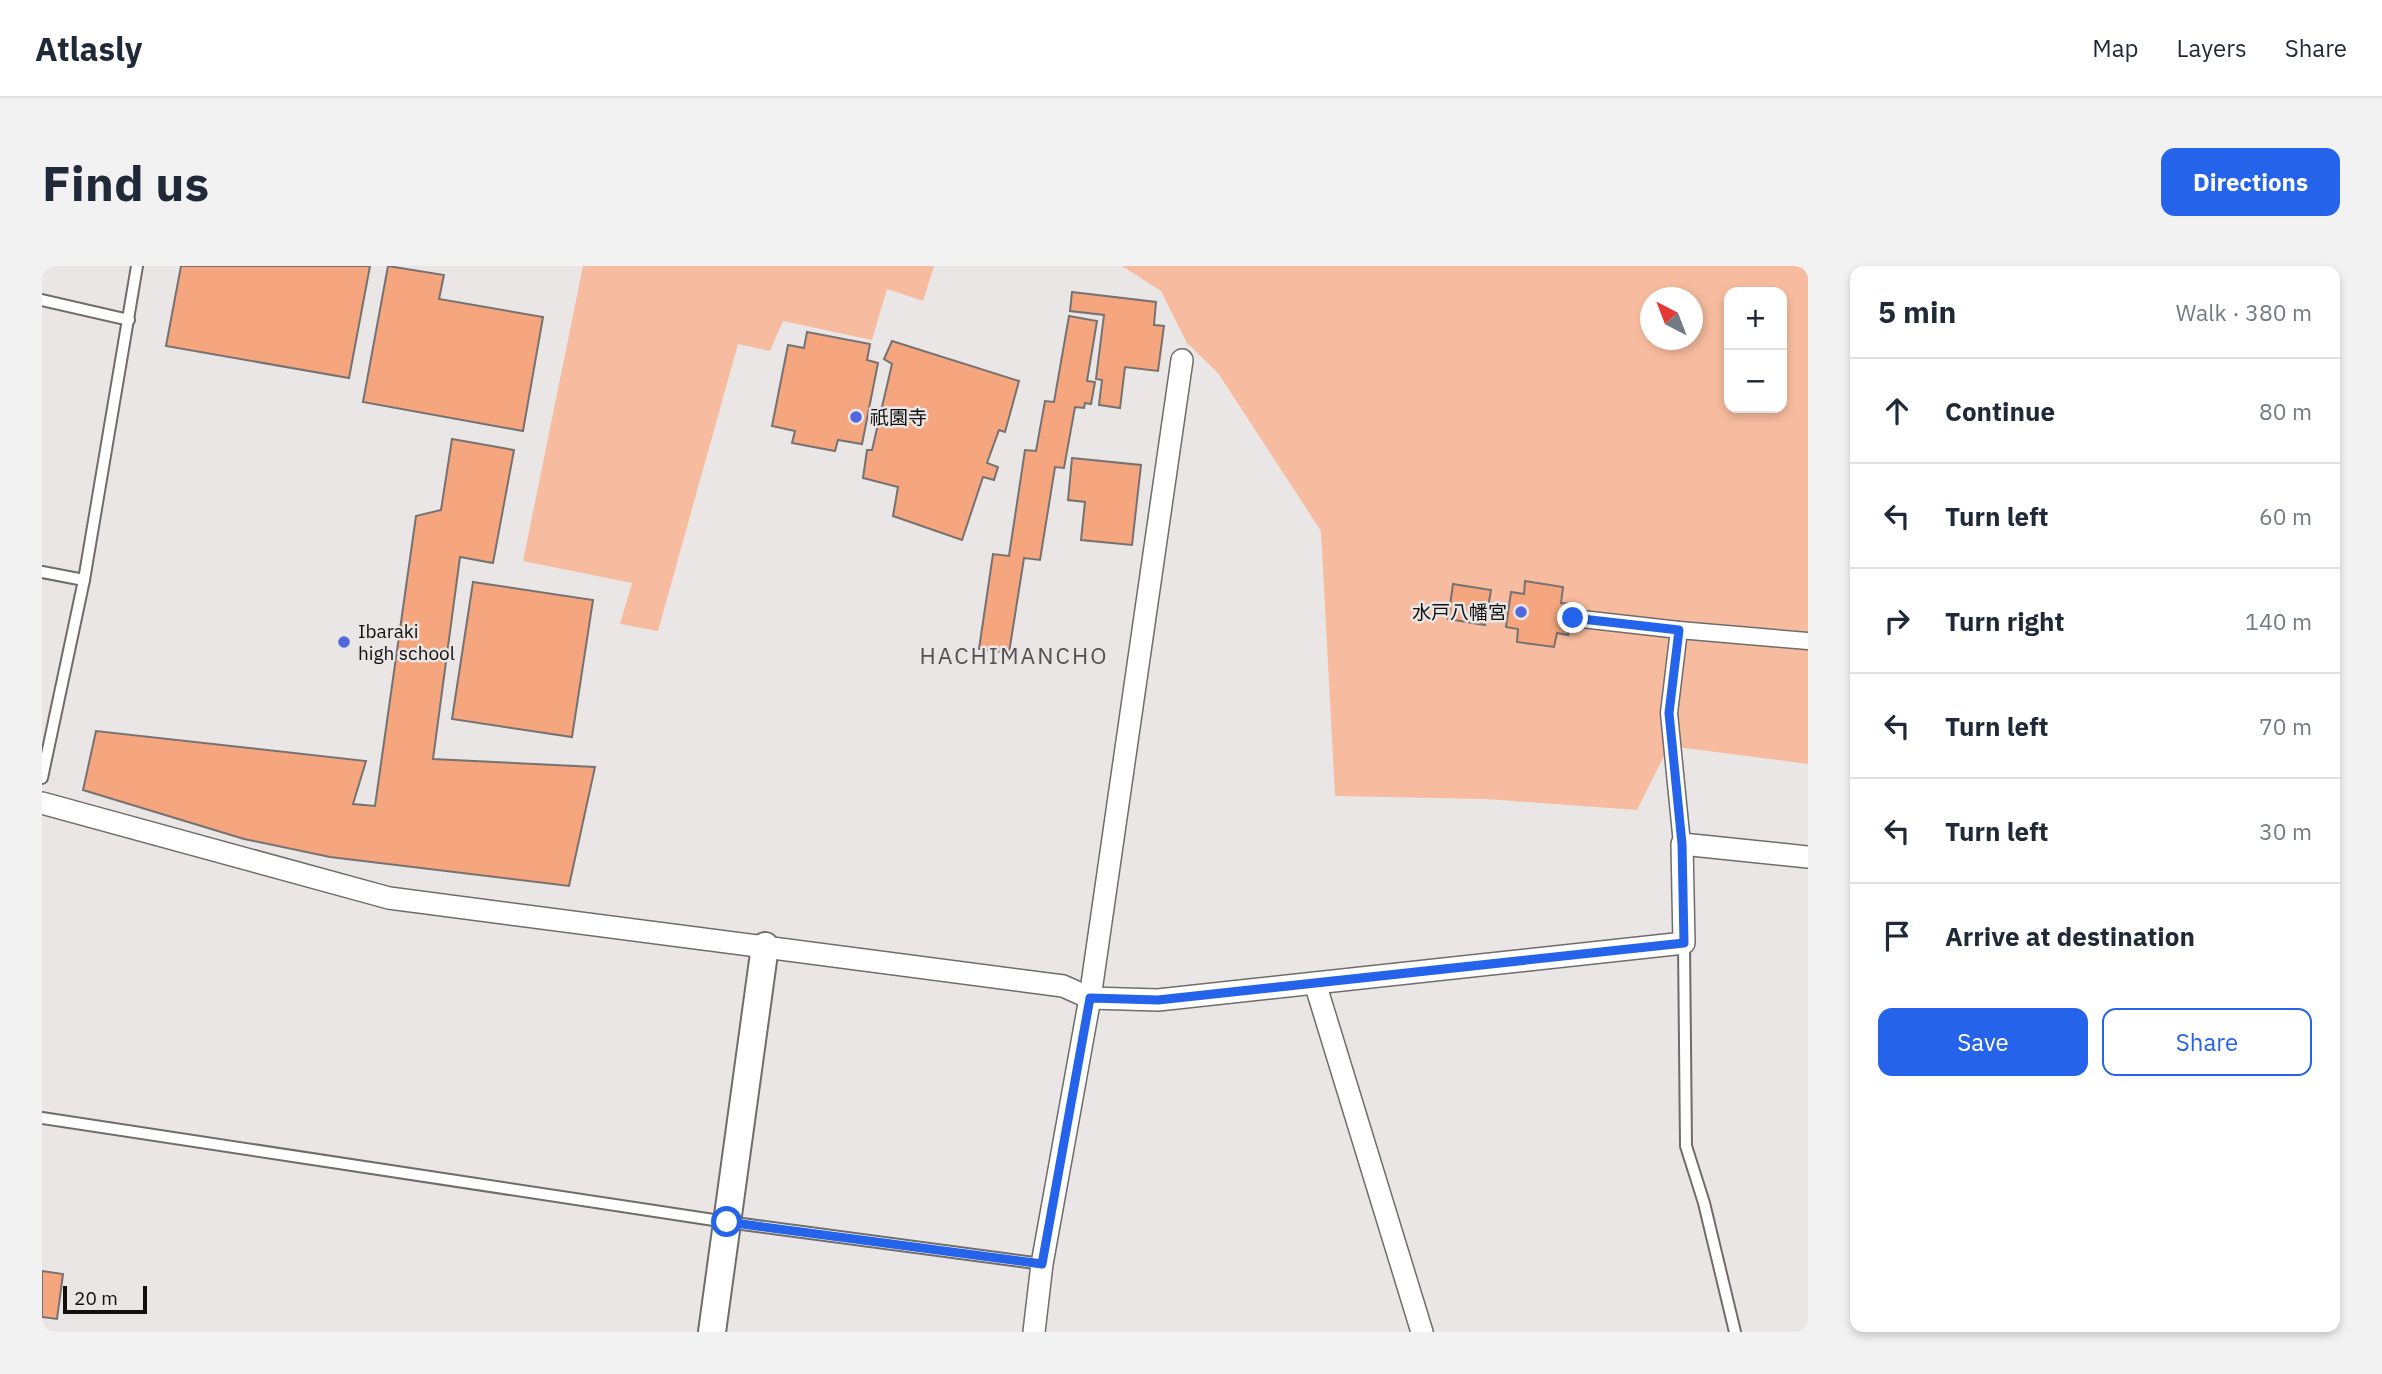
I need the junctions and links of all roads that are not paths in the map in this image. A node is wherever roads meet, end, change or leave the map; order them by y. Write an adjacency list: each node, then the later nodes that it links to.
1 (137, 266): 3 (lane)
2 (42, 300): 3 (lane)
3 (129, 320): 6 (lane)
4 (1182, 360): 17 (street)
5 (42, 572): 6 (lane)
6 (84, 580): 10 (lane)
7 (1573, 618): 8 (street)
8 (1679, 630): 9 (street); 12 (street)
9 (1808, 641)
10 (42, 778)
11 (42, 803): 15 (street)
12 (1682, 844): 13 (street); 14 (street)
13 (1808, 857)
14 (1684, 943): 16 (street); 24 (lane)
15 (765, 946): 17 (street); 19 (street)
16 (1315, 982): 17 (street); 23 (street)
17 (1090, 998): 20 (street)
18 (42, 1118): 19 (lane)
19 (727, 1222): 20 (lane); 21 (street)
20 (1042, 1264): 22 (street)
21 (712, 1332)
22 (1034, 1332)
23 (1422, 1332)
24 (1735, 1332)

